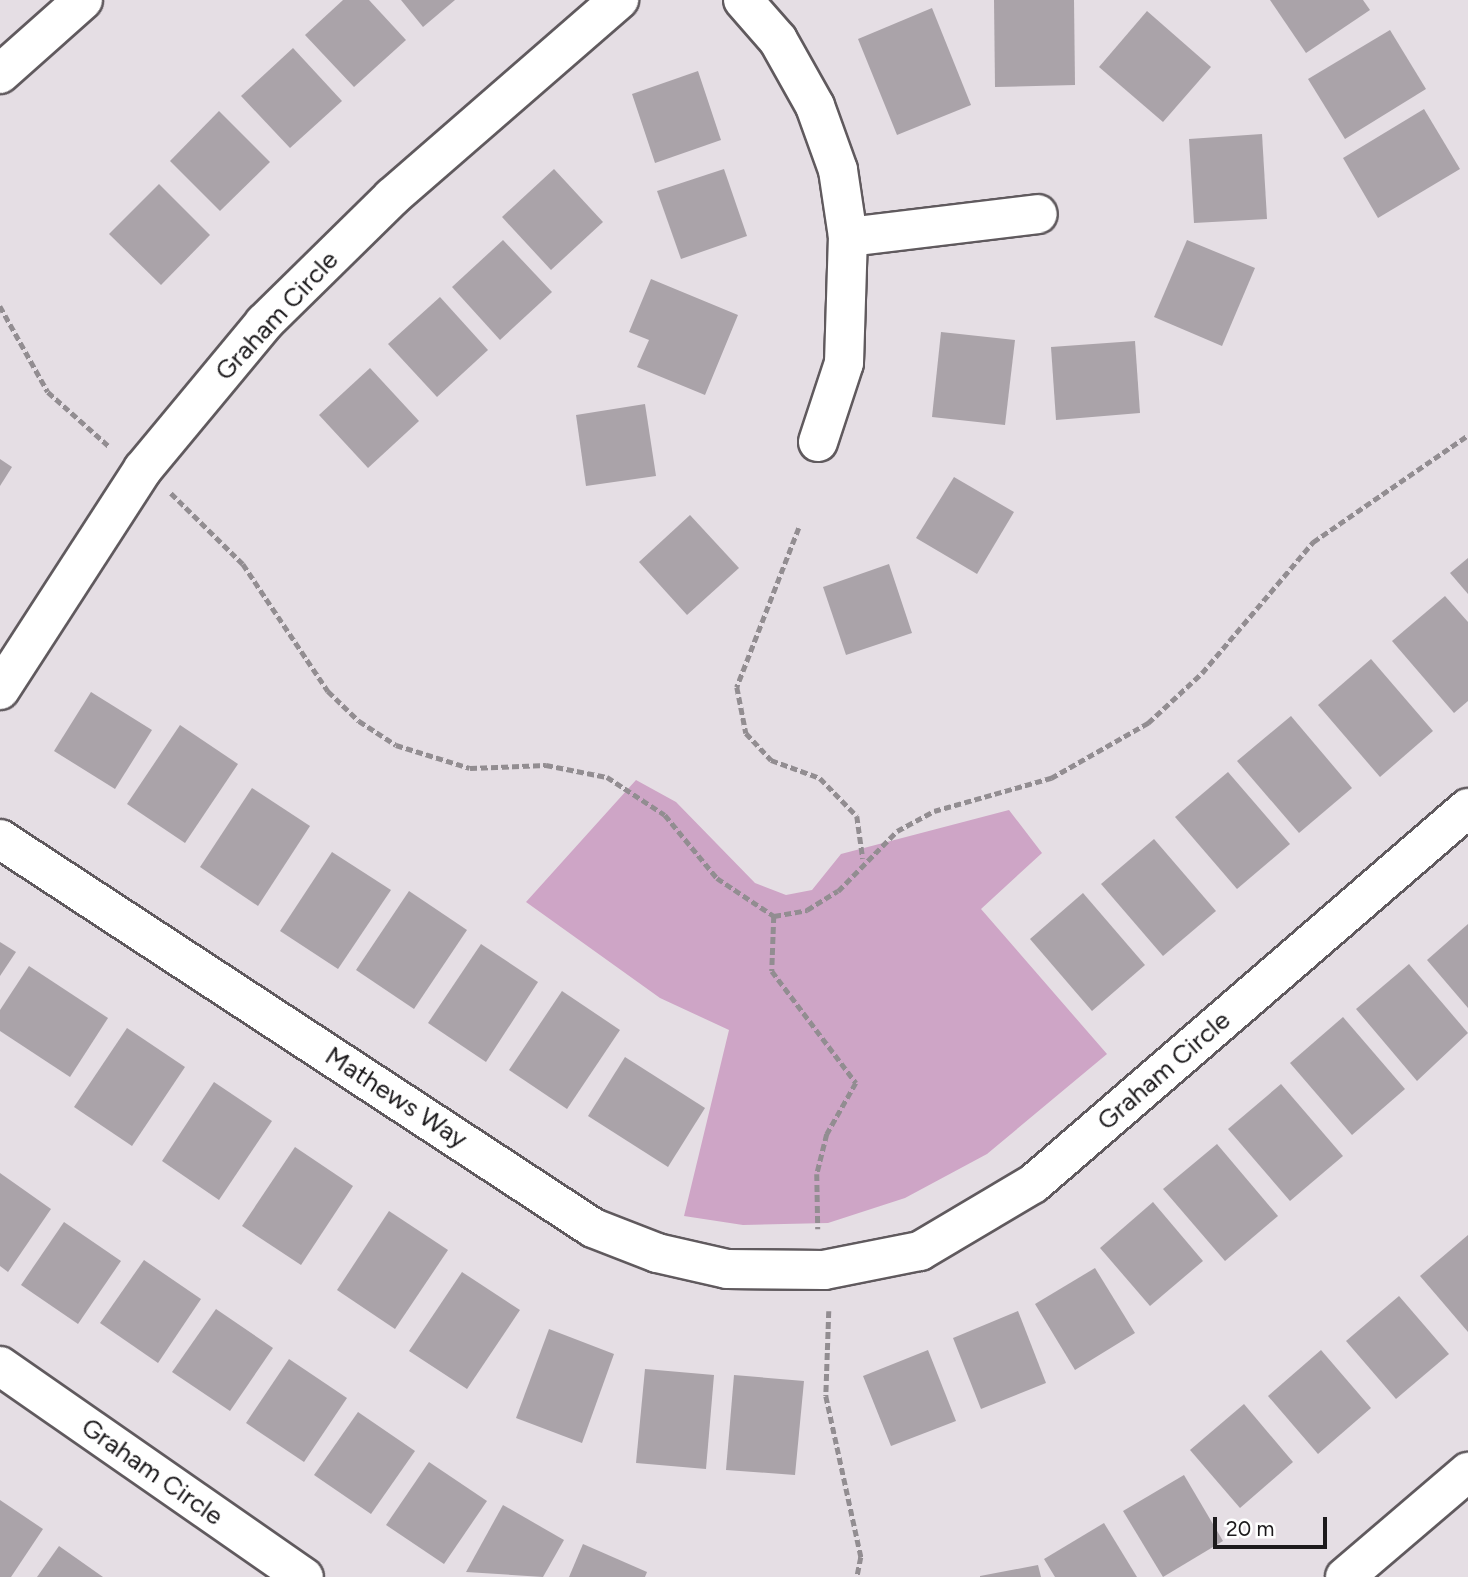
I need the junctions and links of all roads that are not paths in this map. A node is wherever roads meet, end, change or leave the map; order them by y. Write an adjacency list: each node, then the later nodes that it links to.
1 (83, 0): 4 (street)
2 (620, 0): 8 (street, Graham Circle)
3 (743, 0): 6 (street)
4 (0, 74)
5 (1038, 214): 6 (street)
6 (848, 237): 7 (street)
7 (818, 442)
8 (0, 691)
9 (1468, 808): 11 (street, Graham Circle)
10 (0, 839): 11 (street, Mathews Way)
11 (824, 1270)
12 (0, 1366): 14 (street, Graham Circle)
13 (1468, 1472): 15 (street)
14 (304, 1577)
15 (1345, 1577)

